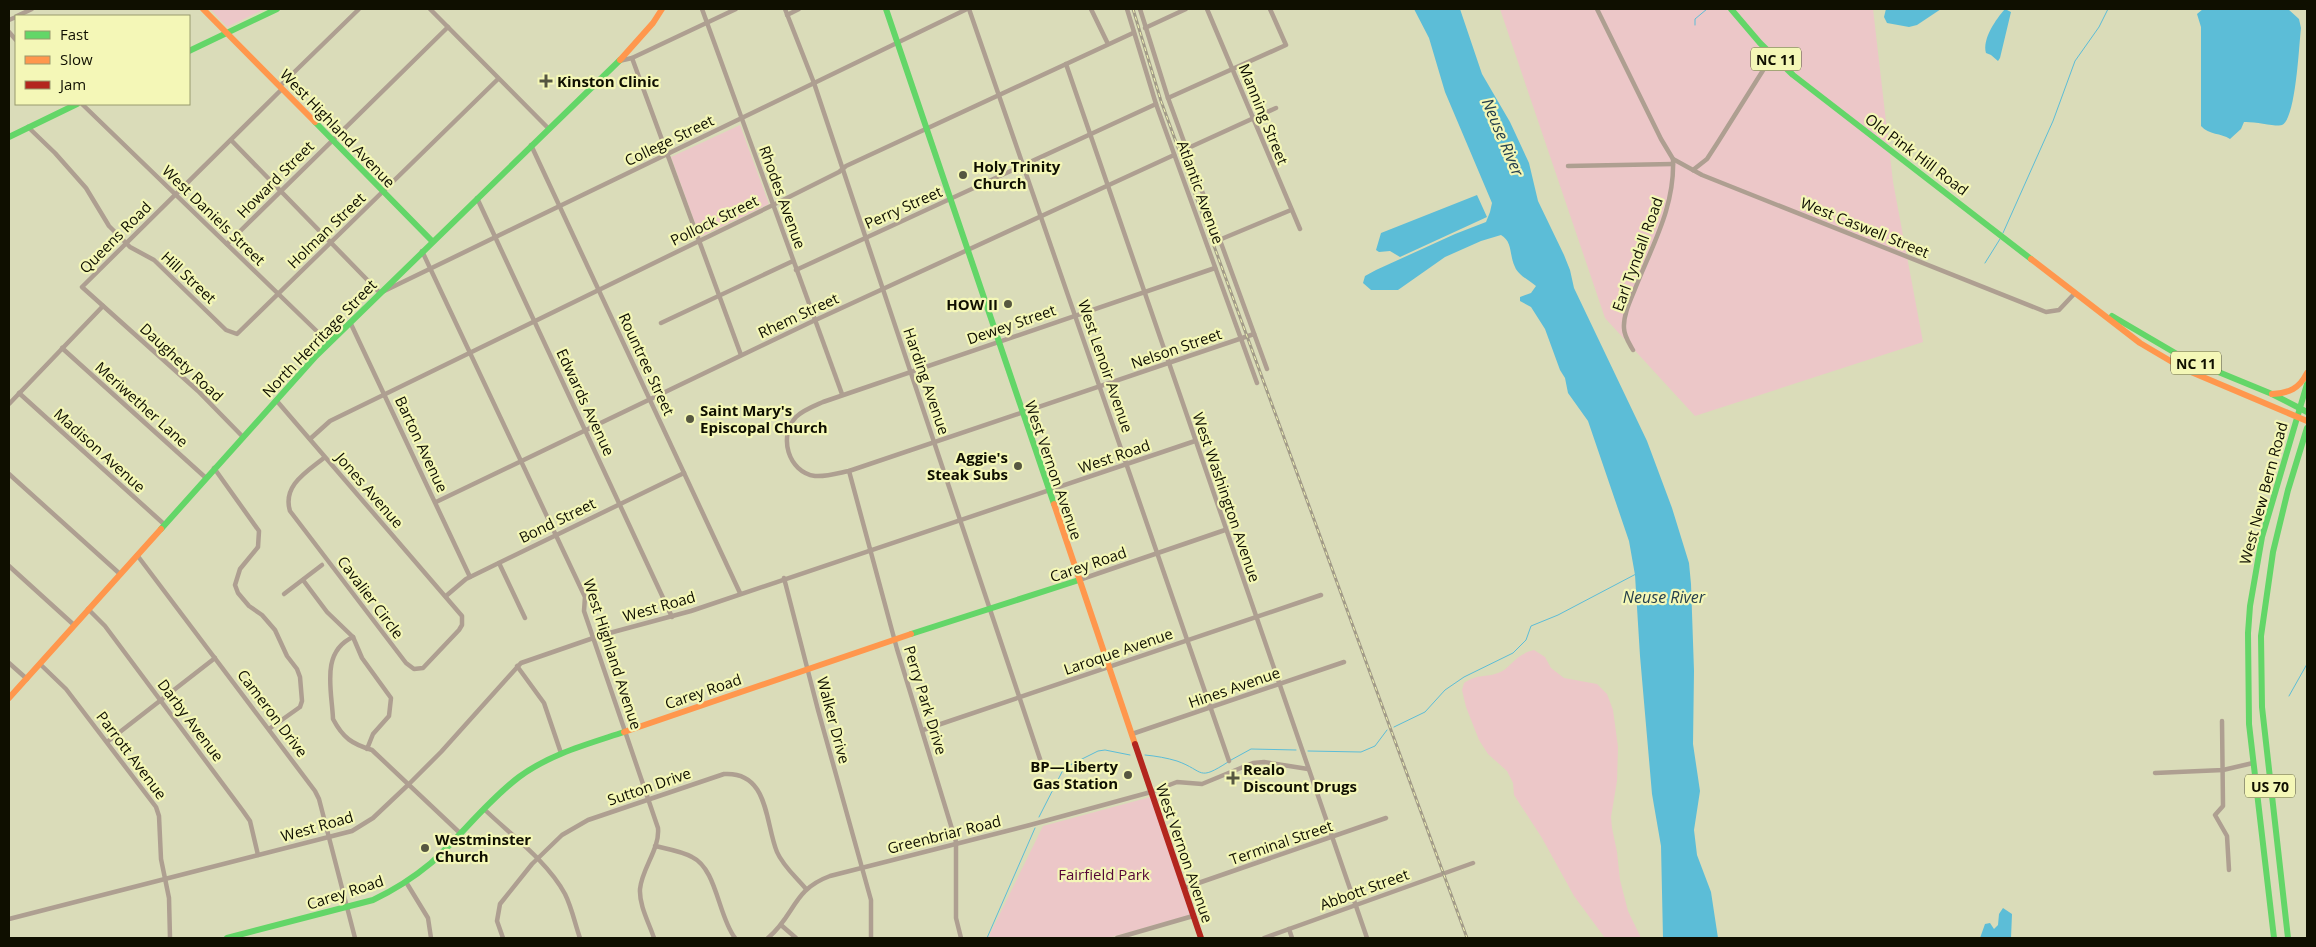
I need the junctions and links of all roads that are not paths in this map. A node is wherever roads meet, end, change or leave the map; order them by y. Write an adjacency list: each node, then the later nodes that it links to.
1 (32, 9): 22 (street)
2 (204, 9): 26 (main road, West Highland Avenue)
3 (277, 9): 26 (main road)
4 (359, 9): 38 (street, Queens Road)
5 (430, 9): 24 (street)
6 (662, 9): 33 (main road, North Herritage Street)
7 (702, 9): 23 (street, Rhodes Avenue)
8 (736, 9): 23 (street)
9 (785, 9): 21 (street, Harding Avenue)
10 (799, 9): 21 (street)
11 (886, 9): 28 (main road, West Vernon Avenue)
12 (968, 9): 28 (street, College Street); 39 (street, West Lenoir Avenue)
13 (1091, 9): 29 (street)
14 (1127, 9): 27 (street, Atlantic Avenue)
15 (1140, 9): 25 (street, Atlantic Avenue)
16 (1186, 9): 25 (street)
17 (1207, 9): 35 (street, Manning Street)
18 (1270, 9): 35 (street)
19 (1597, 9): 58 (street)
20 (1731, 9): 31 (main road, Old Pink Hill Road / NC 11)
21 (787, 14): 37 (street, Harding Avenue)
22 (18, 15)
23 (707, 23): 32 (street); 46 (street, Rhodes Avenue)
24 (448, 27): 36 (street); 53 (street, Howard Street)
25 (1145, 28): 40 (street, Atlantic Avenue)
26 (226, 32): 30 (main road); 38 (main road, West Highland Avenue)
27 (1133, 33): 29 (street, Pollock Street); 41 (street, Atlantic Avenue)
28 (897, 42): 37 (street, College Street); 49 (main road, West Vernon Avenue)
29 (1108, 44): 34 (street, Pollock Street)
30 (190, 50)
31 (1772, 56): 62 (street); 91 (main road, Old Pink Hill Road / NC 11)
32 (632, 58): 33 (street); 56 (street)
33 (618, 62): 48 (main road, North Herritage Street)
34 (1066, 64): 39 (street, Pollock Street); 50 (street, West Washington Avenue)
35 (1232, 69): 40 (street); 45 (street, Manning Street)
36 (498, 79): 48 (street); 65 (street, Holman Street)
37 (814, 83): 46 (street, College Street); 61 (street, Harding Avenue)
38 (281, 88): 52 (street, Queens Road); 53 (main road, West Highland Avenue)
39 (1000, 95): 49 (street, Pollock Street); 59 (street, West Lenoir Avenue)
40 (1168, 98): 55 (street, Atlantic Avenue)
41 (1156, 104): 50 (street, Perry Street); 57 (street, Atlantic Avenue)
42 (75, 105): 47 (main road)
43 (83, 105): 66 (street, West Daniels Street)
44 (1276, 108): 45 (street)
45 (1252, 118): 55 (street); 71 (street, Manning Street)
46 (742, 119): 56 (street, College Street); 69 (street, Rhodes Avenue)
47 (28, 127): 51 (main road); 78 (street, Hill Street)
48 (548, 128): 54 (main road, North Herritage Street)
49 (927, 128): 61 (street, Pollock Street); 68 (main road, West Vernon Avenue)
50 (1090, 134): 59 (street, Perry Street); 63 (street, West Washington Avenue)
51 (9, 137)
52 (231, 140): 64 (street); 66 (street, Queens Road)
53 (332, 140): 64 (street, Howard Street); 65 (main road, West Highland Avenue)
54 (531, 145): 67 (main road, North Herritage Street); 70 (street, Rountree Street)
55 (1186, 149): 76 (street, Atlantic Avenue)
56 (667, 155): 70 (street, College Street); 77 (street)
57 (1174, 155): 63 (street, Rhem Street); 85 (street, Atlantic Avenue)
58 (1673, 161): 60 (street); 62 (street, West Caswell Street); 107 (street, Earl Tyndall Road)
59 (1024, 166): 68 (street, Perry Street); 72 (street, West Lenoir Avenue)
60 (1568, 166)
61 (842, 169): 69 (street, Pollock Street); 75 (street, Harding Avenue)
62 (1693, 170): 91 (street, West Caswell Street)
63 (1107, 186): 72 (street, Rhem Street); 90 (street, West Washington Avenue)
64 (280, 191): 79 (street); 81 (street, Howard Street)
65 (383, 192): 79 (street, Holman Street); 80 (main road, West Highland Avenue)
66 (175, 195): 78 (street, Queens Road); 81 (street, West Daniels Street)
67 (477, 198): 74 (street, Edwards Avenue); 80 (main road, North Herritage Street)
68 (950, 199): 75 (street, Perry Street); 82 (main road, West Vernon Avenue)
69 (773, 205): 77 (street, Pollock Street); 84 (street, Rhodes Avenue)
70 (560, 206): 74 (street, College Street); 89 (street, Rountree Street)
71 (1291, 210): 73 (street, Manning Street); 76 (street)
72 (1041, 217): 82 (street, Rhem Street); 97 (street, West Lenoir Avenue)
73 (1300, 229)
74 (495, 238): 86 (street, College Street); 99 (street, Edwards Avenue)
75 (866, 238): 87 (street, Perry Street); 88 (street, Harding Avenue)
76 (1219, 240): 102 (street, Atlantic Avenue)
77 (698, 241): 89 (street, Pollock Street); 94 (street)
78 (126, 242): 93 (street, Hill Street); 95 (street, Queens Road)
79 (331, 242): 92 (street); 93 (street, Holman Street)
80 (432, 242): 83 (main road, North Herritage Street)
81 (227, 244): 93 (street, West Daniels Street)
82 (968, 250): 88 (street, Rhem Street); 104 (main road, West Vernon Avenue)
83 (422, 251): 86 (street, West Highland Avenue); 92 (main road, North Herritage Street)
84 (793, 261): 87 (street, Rhodes Avenue); 94 (street)
85 (1215, 268): 90 (street, Dewey Street); 103 (street, Atlantic Avenue)
86 (431, 269): 92 (street, College Street); 108 (street, West Highland Avenue)
87 (796, 270): 98 (street, Rhodes Avenue)
88 (883, 289): 98 (street, Rhem Street); 112 (street, Harding Avenue)
89 (599, 290): 99 (street, Pollock Street); 121 (street, Rountree Street)
90 (1144, 292): 97 (street, Dewey Street); 110 (street, West Washington Avenue)
91 (2076, 292): 96 (main road, Old Pink Hill Road / NC 11)
92 (380, 293): 100 (main road, North Herritage Street)
93 (278, 294): 105 (street, West Daniels Street)
94 (719, 296): 101 (street); 109 (street)
95 (103, 306): 106 (street); 131 (street, Daughety Road)
96 (2098, 309): 120 (main road, Old Pink Hill Road / NC 11); 127 (main road, Old Pink Hill Road / NC 11)
97 (1075, 315): 104 (street, Dewey Street); 116 (street, West Lenoir Avenue)
98 (816, 320): 109 (street, Rhem Street); 119 (street, Rhodes Avenue)
99 (535, 321): 108 (street, Pollock Street); 130 (street, Edwards Avenue)
100 (350, 322): 105 (main road, North Herritage Street); 118 (street, Barton Avenue)
101 (661, 323)
102 (1254, 334): 103 (street, Nelson Street); 111 (street, Atlantic Avenue)
103 (1241, 339): 110 (street, Nelson Street); 114 (street, Atlantic Avenue)
104 (998, 342): 112 (street, Dewey Street); 126 (main road, West Vernon Avenue)
105 (329, 343): 122 (main road, North Herritage Street)
106 (62, 348): 117 (street); 142 (street, Meriwether Lane)
107 (1633, 350)
108 (470, 353): 118 (street, Pollock Street); 136 (street, West Highland Avenue)
109 (741, 355): 121 (street, Rhem Street)
110 (1168, 364): 116 (street, Nelson Street); 133 (street, West Washington Avenue)
111 (1267, 369)
112 (911, 371): 119 (street, Dewey Street); 134 (street, Harding Avenue)
113 (2307, 373): 120 (main road)
114 (1257, 383)
115 (2307, 384): 124 (main road, West New Bern Road / US 70)
116 (1100, 387): 126 (street, Nelson Street); 137 (street, West Lenoir Avenue)
117 (19, 393): 123 (street); 147 (street, Madison Avenue)
118 (385, 394): 132 (street, Pollock Street); 144 (street, Barton Avenue)
119 (842, 394): 139 (street, Dewey Street)
120 (2272, 394): 124 (main road, Old Pink Hill Road / NC 11)
121 (650, 399): 130 (street, Rhem Street); 140 (street, Rountree Street)
122 (276, 400): 131 (main road, North Herritage Street); 132 (street, Jones Avenue)
123 (9, 404)
124 (2299, 408): 125 (main road, Old Pink Hill Road / NC 11); 127 (main road, West New Bern Road / US 70)
125 (2307, 412)
126 (1022, 413): 134 (street, Nelson Street); 143 (main road, West Vernon Avenue)
127 (2296, 417): 128 (main road, Old Pink Hill Road / NC 11); 175 (main road, West New Bern Road / US 70)
128 (2307, 421)
129 (2307, 428): 176 (main road, West New Bern Road / US 70)
130 (585, 430): 136 (street, Rhem Street); 145 (street, Edwards Avenue)
131 (243, 437): 138 (main road, North Herritage Street)
132 (310, 439): 135 (street, Jones Avenue)
133 (1195, 441): 137 (street, West Road); 148 (street, West Washington Avenue)
134 (935, 442): 139 (street, Nelson Street); 146 (street, Harding Avenue)
135 (325, 457): 164 (street, Jones Avenue); 164 (street, Cavalier Circle)
136 (520, 461): 144 (street, Rhem Street); 149 (street, West Highland Avenue)
137 (1127, 464): 143 (street, West Road); 151 (street, West Lenoir Avenue)
138 (214, 468): 142 (main road, North Herritage Street); 191 (street)
139 (850, 471): 150 (street, Perry Park Drive)
140 (684, 473): 145 (street, Bond Street); 161 (street, Rountree Street)
141 (9, 474): 156 (street)
142 (206, 478): 147 (main road, North Herritage Street)
143 (1049, 491): 146 (street, West Road); 160 (main road, West Vernon Avenue)
144 (436, 502): 157 (street, Barton Avenue)
145 (620, 504): 149 (street, Bond Street); 167 (street, Edwards Avenue)
146 (960, 521): 150 (street, West Road); 166 (street, Harding Avenue)
147 (165, 525): 152 (main road, North Herritage Street)
148 (1225, 530): 151 (street, Carey Road); 169 (street, West Washington Avenue)
149 (555, 535): 153 (street, Bond Street); 172 (street, West Highland Avenue)
150 (871, 550): 158 (street, West Road); 173 (street, Perry Park Drive)
151 (1158, 553): 160 (street, Carey Road); 174 (street, West Lenoir Avenue)
152 (137, 556): 156 (main road, North Herritage Street); 177 (street, Cameron Drive)
153 (499, 563): 157 (street, Bond Street); 168 (street)
154 (322, 565): 159 (street)
155 (9, 566): 170 (street)
156 (120, 574): 165 (main road, North Herritage Street)
157 (470, 577): 164 (street, Bond Street)
158 (784, 578): 161 (street, West Road); 183 (street, Walker Drive)
159 (303, 580): 162 (street); 171 (street)
160 (1079, 580): 166 (main road, Carey Road); 182 (main road, West Vernon Avenue)
161 (740, 593): 167 (street, West Road)
162 (284, 594)
163 (1321, 595): 169 (street, Laroque Avenue)
164 (446, 596)
165 (88, 609): 170 (main road, North Herritage Street); 188 (street, Darby Avenue)
166 (989, 610): 173 (main road, Carey Road); 187 (street, Harding Avenue)
167 (672, 617): 172 (street, West Road)
168 (525, 618)
169 (1255, 618): 174 (street, Laroque Avenue); 185 (street, West Washington Avenue)
170 (74, 625): 180 (main road, North Herritage Street)
171 (353, 637): 196 (street); 196 (street)
172 (594, 639): 181 (street, West Road); 192 (street, West Highland Avenue)
173 (895, 640): 183 (main road, Carey Road); 193 (street, Perry Park Drive)
174 (1188, 641): 182 (street, Laroque Avenue); 189 (street, West Lenoir Avenue)
175 (2247, 647): 176 (main road); 200 (main road, West New Bern Road / US 70)
176 (2261, 648): 247 (main road, West New Bern Road / US 70)
177 (215, 658): 188 (street); 191 (street, Cameron Drive)
178 (9, 662): 184 (street)
179 (1344, 662): 185 (street, Hines Avenue)
180 (40, 664): 184 (main road, North Herritage Street); 195 (street, Parrott Avenue)
181 (517, 666): 197 (street); 204 (street, West Road)
182 (1109, 668): 187 (street, Laroque Avenue); 194 (main road, West Vernon Avenue)
183 (808, 669): 192 (main road, Carey Road); 217 (street, Walker Drive)
184 (27, 679): 186 (main road, North Herritage Street)
185 (1278, 684): 189 (street, Hines Avenue); 201 (street, West Washington Avenue)
186 (9, 698)
187 (1019, 698): 193 (street, Laroque Avenue); 199 (street, Harding Avenue)
188 (160, 701): 195 (street); 214 (street, Darby Avenue)
189 (1210, 708): 194 (street, Hines Avenue); 198 (street, West Lenoir Avenue)
190 (2222, 721): 202 (street)
191 (269, 729): 210 (street, Cameron Drive)
192 (626, 730): 197 (main road, Carey Road); 206 (street, West Highland Avenue)
193 (922, 730): 212 (street, Perry Park Drive)
194 (1132, 734): 205 (main road, West Vernon Avenue)
195 (107, 742): 219 (street, Parrott Avenue)
196 (368, 749): 204 (street)
197 (561, 753): 207 (main road, Carey Road)
198 (1229, 761)
199 (1041, 762)
200 (2253, 763): 202 (street); 246 (main road, West New Bern Road / US 70)
201 (1308, 769): 205 (street, Greenbriar Road); 211 (street, West Washington Avenue)
202 (2223, 770): 203 (street); 218 (street)
203 (2155, 773)
204 (409, 784): 209 (street); 210 (street, West Road)
205 (1151, 792): 212 (street, Greenbriar Road); 221 (main road, West Vernon Avenue)
206 (648, 799): 213 (street, West Highland Avenue); 215 (street, Sutton Drive); 222 (street, Sutton Drive)
207 (484, 809): 209 (main road, Carey Road); 215 (street)
208 (1386, 818): 211 (street, Terminal Street)
209 (461, 834): 220 (main road, Carey Road)
210 (328, 837): 214 (street, West Road); 224 (street, Cameron Drive)
211 (1333, 837): 221 (street, Terminal Street); 223 (street, West Washington Avenue)
212 (956, 842): 217 (street, Greenbriar Road); 240 (street, Perry Park Drive)
213 (655, 846): 235 (street, West Highland Avenue); 236 (street)
214 (258, 855): 219 (street, West Road)
215 (536, 859): 233 (street, Sutton Drive); 234 (street)
216 (1473, 863): 223 (street, Abbott Street)
217 (862, 867): 222 (street, Greenbriar Road); 239 (street, Walker Drive)
218 (2229, 870)
219 (165, 879): 226 (street, West Road); 229 (street, Parrott Avenue)
220 (406, 882): 224 (main road, Carey Road); 232 (street)
221 (1184, 888): 225 (main road, West Vernon Avenue)
222 (806, 889): 227 (street, Greenbriar Road)
223 (1356, 905): 228 (street, Abbott Street); 245 (street, West Washington Avenue)
224 (347, 907): 230 (main road, Carey Road); 231 (street, Cameron Drive)
225 (1193, 916): 241 (street); 242 (main road, West Vernon Avenue)
226 (9, 919)
227 (781, 925): 237 (street, Greenbriar Road); 238 (street)
228 (1289, 929): 243 (street, Abbott Street); 244 (street)
229 (170, 938)
230 (227, 938)
231 (355, 938)
232 (431, 938)
233 (503, 938)
234 (580, 938)
235 (654, 938)
236 (735, 938)
237 (768, 938)
238 (796, 938)
239 (871, 938)
240 (961, 938)
241 (1117, 938)
242 (1201, 938)
243 (1264, 938)
244 (1292, 938)
245 (1367, 938)
246 (2274, 938)
247 (2288, 938)

